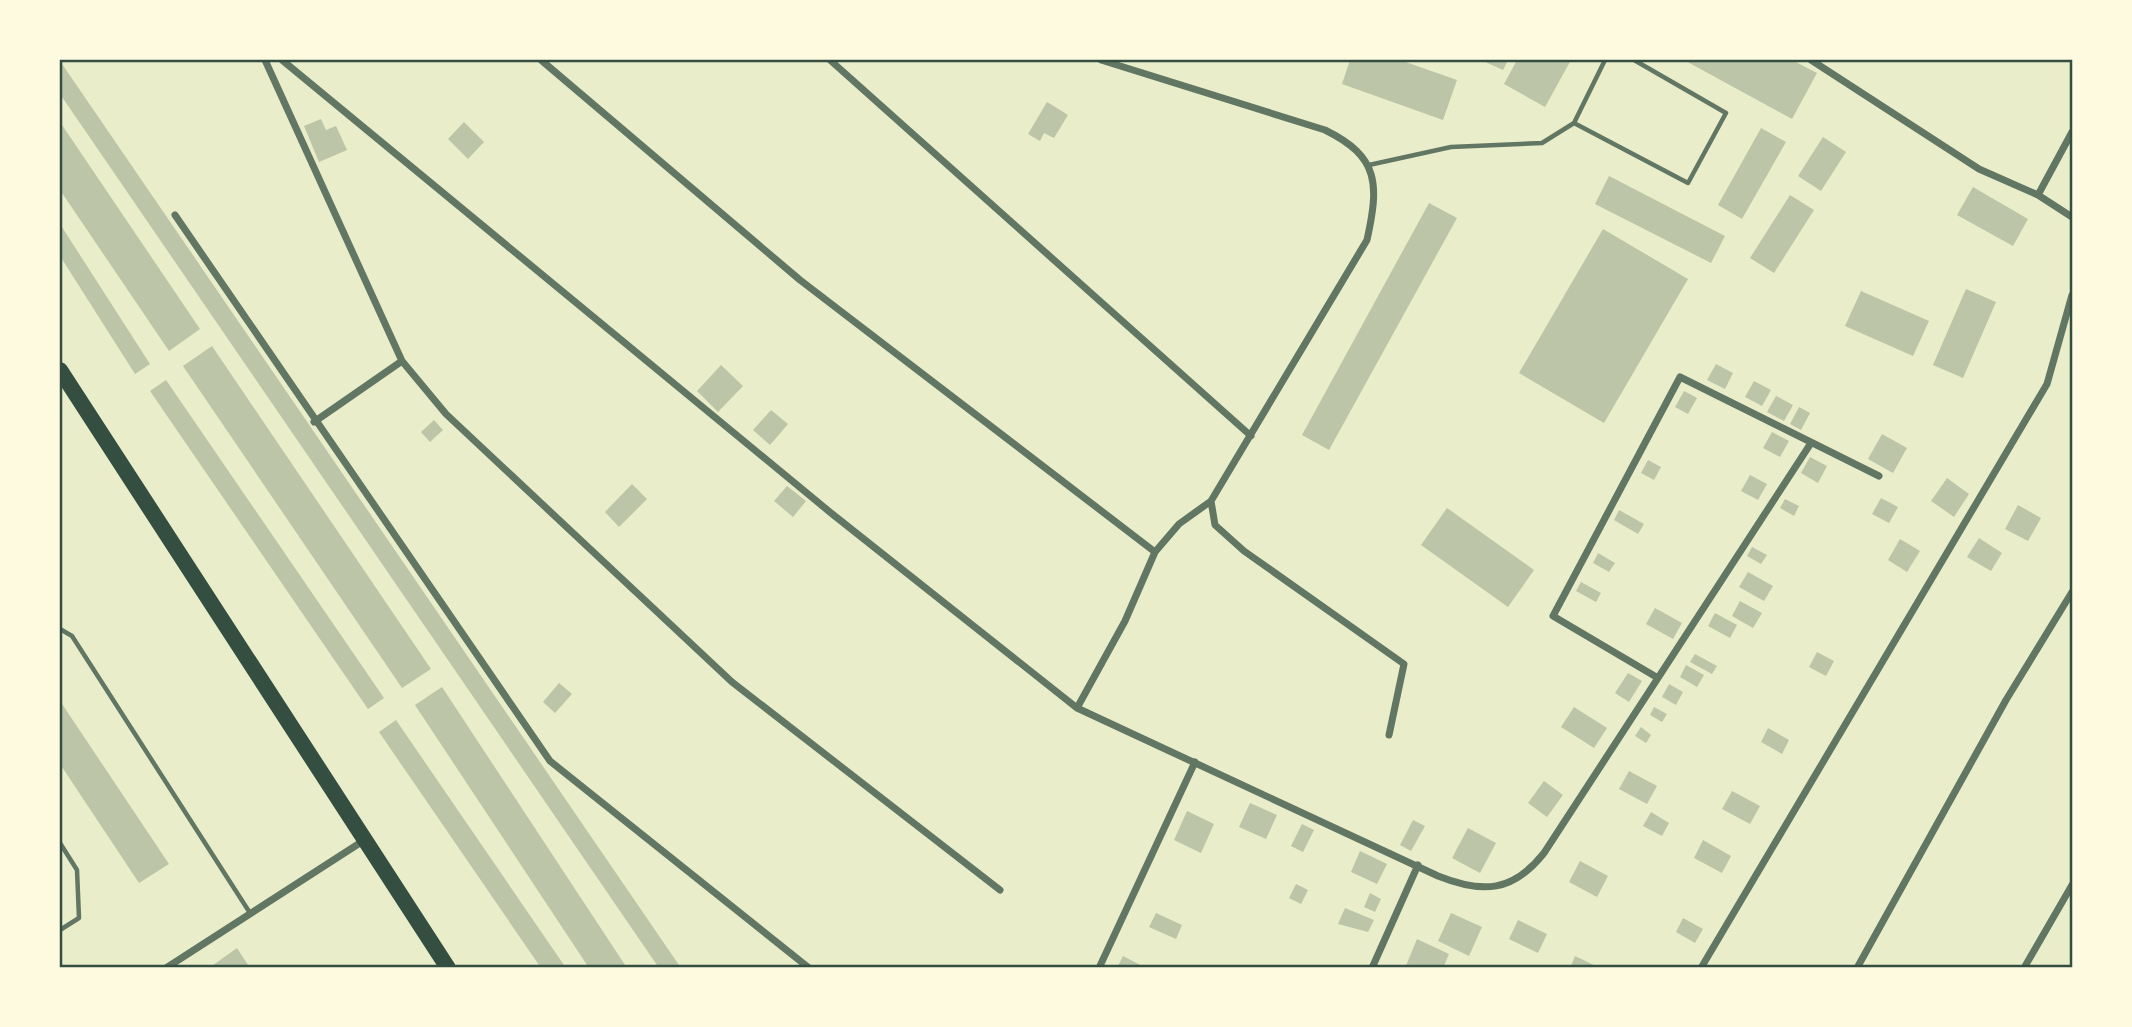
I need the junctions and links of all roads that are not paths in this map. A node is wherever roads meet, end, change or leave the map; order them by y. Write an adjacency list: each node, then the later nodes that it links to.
1 (265, 60): 16 (street)
2 (282, 60): 27 (street)
3 (541, 60): 23 (street)
4 (830, 60): 19 (street)
5 (1101, 60): 11 (street)
6 (1605, 60): 9 (lane)
7 (1634, 60): 9 (lane)
8 (1814, 60): 12 (street)
9 (1574, 123): 11 (lane)
10 (2073, 132): 12 (street)
11 (1369, 165): 19 (street)
12 (2038, 195): 14 (street)
13 (174, 215): 18 (street)
14 (2073, 217)
15 (2073, 295): 42 (street)
16 (402, 361): 18 (street); 34 (street)
17 (60, 370): 30 (main road)
18 (314, 422): 39 (street)
19 (1251, 436): 22 (street)
20 (1811, 443): 21 (street); 26 (street); 26 (street)
21 (1879, 476)
22 (1211, 501): 23 (street); 28 (street)
23 (1155, 552): 27 (street)
24 (2073, 592): 43 (street)
25 (60, 629): 35 (lane)
26 (1658, 678): 32 (street)
27 (1077, 708): 29 (street)
28 (1389, 735)
29 (1195, 762): 32 (street); 40 (street)
30 (363, 841): 35 (street); 38 (main road)
31 (60, 843): 36 (lane)
32 (1418, 865): 41 (street)
33 (2073, 886): 44 (street)
34 (1000, 890)
35 (250, 913): 37 (street)
36 (60, 930)
37 (166, 968)
38 (448, 968)
39 (809, 968)
40 (1099, 968)
41 (1371, 968)
42 (1702, 968)
43 (1857, 968)
44 (2024, 968)

